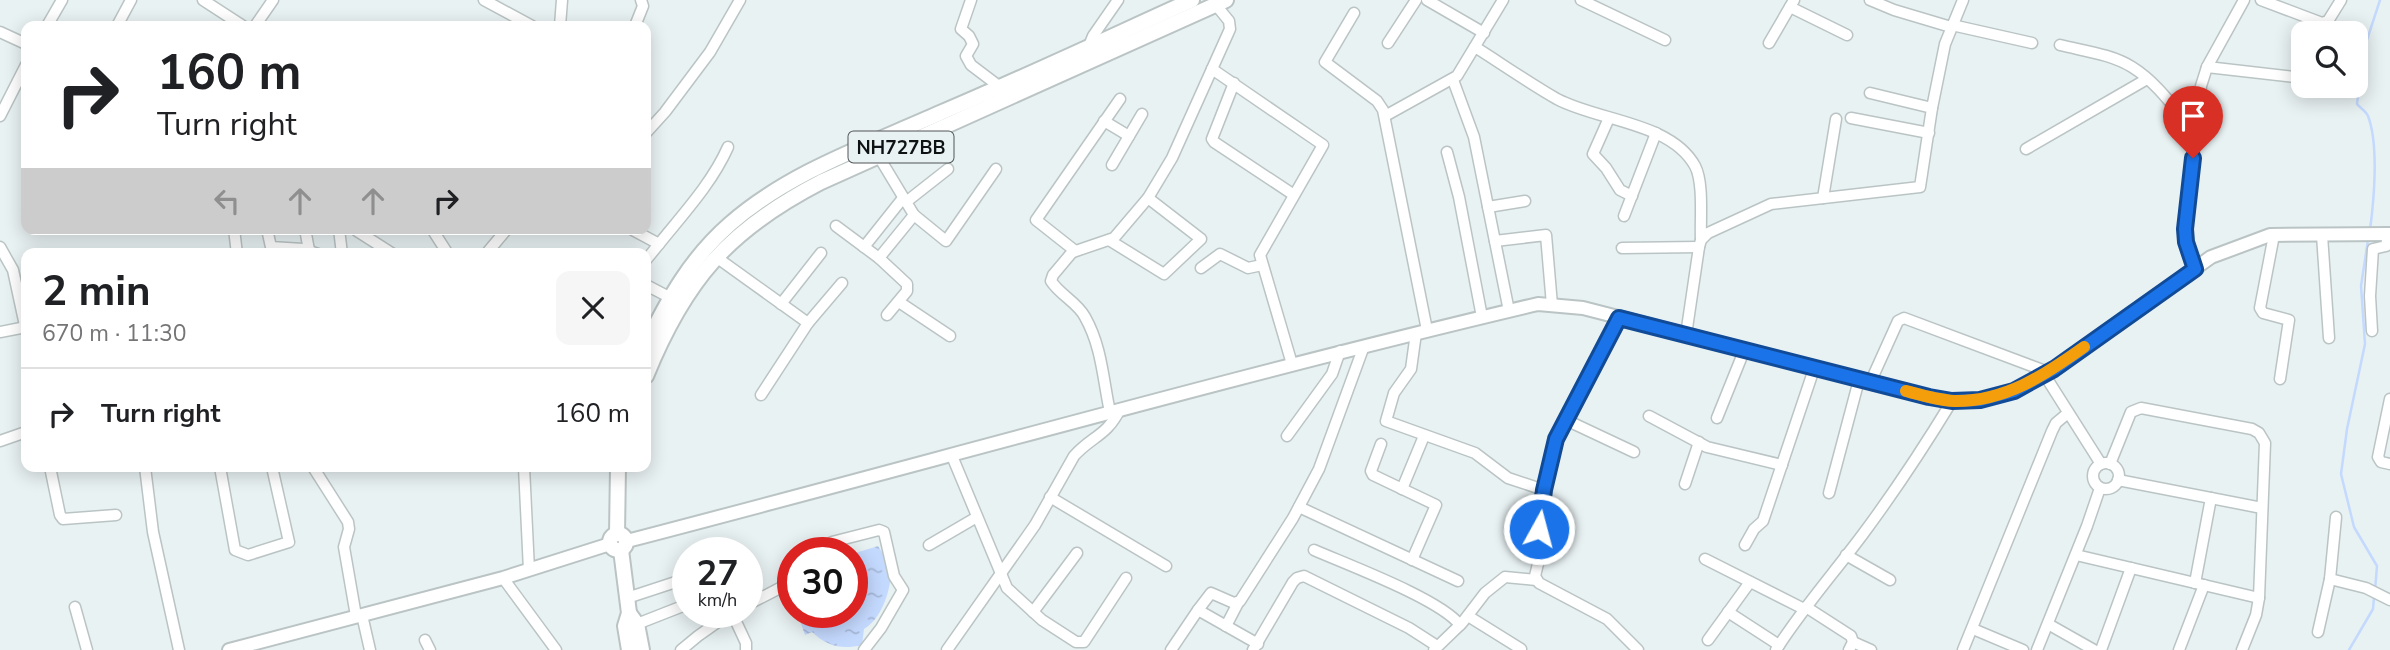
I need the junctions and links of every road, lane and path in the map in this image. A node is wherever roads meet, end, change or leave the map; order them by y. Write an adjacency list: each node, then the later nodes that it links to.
1 (62, 0): 25 (street)
2 (131, 0): 26 (street)
3 (203, 0): 27 (street)
4 (273, 0): 28 (street)
5 (484, 0): 29 (street)
6 (554, 0): 23 (street)
7 (642, 0): 30 (street)
8 (740, 0): 62 (street)
9 (971, 0): 50 (street)
10 (1118, 0): 41 (street)
11 (1192, 0): 41 (highway, NH727BB)
12 (1416, 0): 37 (street)
13 (1427, 0): 33 (street)
14 (1503, 0): 33 (street)
15 (1581, 0): 35 (street)
16 (1870, 0): 31 (street)
17 (1963, 0): 31 (street)
18 (2244, 0): 43 (street)
19 (2260, 0): 20 (street)
20 (2341, 0)
21 (1221, 2): 44 (street); 52 (highway, NH727BB)
22 (1792, 3): 34 (street); 38 (street)
23 (561, 6)
24 (1354, 13): 57 (street)
25 (50, 21)
26 (120, 21)
27 (235, 21)
28 (258, 21)
29 (523, 21)
30 (637, 21)
31 (1952, 26): 39 (street); 54 (street)
32 (0, 32): 36 (street)
33 (1484, 33): 42 (street)
34 (1847, 36)
35 (1665, 40)
36 (21, 42)
37 (1388, 43)
38 (1769, 43)
39 (2032, 43)
40 (2060, 45): 47 (street)
41 (1089, 46): 50 (highway, NH727BB)
42 (1475, 47): 48 (street); 58 (street)
43 (2207, 67): 46 (street); 65 (street)
44 (1212, 69): 49 (street); 76 (street)
45 (21, 75): 56 (street)
46 (2291, 77)
47 (2147, 79): 65 (street); 68 (street)
48 (1453, 80): 57 (street); 80 (street)
49 (1234, 83): 74 (street); 74 (street)
50 (999, 86): 52 (street); 81 (highway, NH727BB)
51 (1870, 93): 54 (street)
52 (1012, 96): 70 (highway, NH727BB)
53 (1120, 99): 61 (street)
54 (1932, 108): 64 (street)
55 (1142, 114): 66 (street)
56 (0, 116)
57 (1385, 116): 123 (street)
58 (1609, 118): 63 (street); 75 (street)
59 (1851, 118): 64 (street)
60 (1836, 119): 77 (street)
61 (1104, 121): 66 (street); 100 (street)
62 (651, 127)
63 (1656, 133): 75 (street); 94 (street)
64 (1928, 133): 77 (street)
65 (2196, 135): 107 (street)
66 (1129, 136): 71 (street)
67 (728, 147): 93 (street)
68 (2026, 149)
69 (1447, 152): 117 (street)
70 (879, 157): 78 (street); 81 (highway, NH727BB)
71 (1112, 165)
72 (948, 169): 78 (street)
73 (996, 169): 82 (street)
74 (1294, 195): 105 (street)
75 (1632, 196): 83 (street)
76 (1148, 198): 91 (street); 91 (street)
77 (1823, 198): 94 (street)
78 (904, 200): 82 (street); 96 (street)
79 (1525, 201): 80 (street)
80 (1488, 207): 92 (street)
81 (756, 212): 103 (highway, NH727BB); 110 (highway, NH727BB)
82 (914, 215): 104 (street)
83 (1624, 216)
84 (836, 226): 96 (street)
85 (2388, 234): 89 (main road); 121 (street)
86 (268, 235): 97 (street)
87 (363, 235): 98 (street)
88 (642, 235): 93 (street)
89 (2328, 235): 90 (main road); 127 (street)
90 (2274, 236): 107 (main road); 135 (street)
91 (1109, 240): 100 (street)
92 (1495, 241): 113 (street); 115 (street)
93 (659, 244): 102 (street)
94 (1700, 244): 99 (street); 125 (street)
95 (0, 247): 114 (street)
96 (864, 247): 104 (street)
97 (280, 248)
98 (384, 248)
99 (1622, 248)
100 (1073, 252): 140 (street)
101 (821, 253): 112 (street)
102 (651, 254)
103 (716, 257): 112 (street); 131 (highway, NH727BB)
104 (878, 258): 111 (street)
105 (1262, 265): 106 (street); 132 (street)
106 (1201, 268)
107 (2195, 269): 134 (main road)
108 (842, 283): 119 (street)
109 (651, 288): 110 (street)
110 (669, 297): 124 (highway, NH727BB)
111 (899, 302): 116 (street); 126 (street)
112 (781, 303): 119 (street)
113 (1552, 305): 115 (main road); 118 (main road)
114 (21, 306)
115 (1508, 311): 117 (main road)
116 (887, 315)
117 (1482, 317): 123 (main road)
118 (1619, 318): 125 (main road); 144 (street)
119 (808, 323): 137 (street)
120 (21, 330): 122 (street)
121 (2372, 331)
122 (0, 332)
123 (1422, 332): 128 (main road); 148 (street)
124 (651, 335)
125 (1686, 335): 130 (main road)
126 (950, 336)
127 (2329, 338)
128 (1364, 346): 129 (main road); 172 (street)
129 (1340, 351): 132 (main road); 147 (street)
130 (1744, 351): 133 (main road); 143 (street)
131 (651, 363)
132 (1292, 364): 140 (main road)
133 (1814, 369): 136 (main road); 156 (street)
134 (2046, 373): 136 (street); 139 (main road); 141 (street)
135 (2280, 379)
136 (1864, 381): 139 (main road); 169 (street)
137 (761, 395)
138 (2390, 399): 145 (street)
139 (1952, 401): 183 (street)
140 (1115, 411): 153 (main road); 170 (street)
141 (2068, 413): 154 (street); 217 (street)
142 (1649, 416): 150 (street)
143 (1717, 418)
144 (1566, 420): 152 (street); 168 (street)
145 (2388, 424): 155 (street)
146 (21, 434): 149 (street)
147 (1287, 436)
148 (1423, 436): 167 (street); 168 (street)
149 (0, 441)
150 (1699, 442): 156 (street); 165 (street)
151 (1381, 444): 167 (street)
152 (1634, 452)
153 (952, 456): 175 (street); 178 (main road)
154 (2106, 464): 164 (street); 166 (street); 173 (street)
155 (2390, 464)
156 (1782, 465): 180 (street)
157 (51, 472): 174 (street)
158 (146, 472): 227 (street)
159 (221, 472): 160 (street)
160 (273, 472)
161 (316, 472): 210 (street)
162 (524, 472): 189 (street)
163 (618, 472): 178 (highway)
164 (2118, 480): 166 (street); 171 (street)
165 (1685, 484)
166 (2100, 488): 184 (street)
167 (1402, 489): 186 (street)
168 (1544, 490): 194 (street)
169 (1829, 493)
170 (1050, 498): 187 (street); 190 (street)
171 (2211, 498): 173 (street); 198 (street)
172 (1299, 507): 186 (street); 202 (street)
173 (2262, 508): 201 (street)
174 (116, 515)
175 (977, 517): 179 (street); 190 (street)
176 (2336, 517): 193 (street)
177 (852, 537): 236 (street)
178 (619, 542): 189 (main road); 207 (highway)
179 (929, 545)
180 (1745, 545)
181 (1314, 550): 213 (street)
182 (1077, 553): 208 (street)
183 (1846, 555): 195 (street); 205 (street)
184 (2076, 555): 188 (street); 212 (street)
185 (1704, 559): 197 (street)
186 (1412, 560): 196 (street)
187 (1166, 566)
188 (2131, 568): 198 (street); 245 (street)
189 (529, 570): 191 (main road)
190 (1001, 575): 208 (street); 237 (street)
191 (502, 578): 210 (main road); 231 (street)
192 (1126, 578): 208 (street)
193 (2330, 579): 200 (street); 218 (street)
194 (1536, 580): 211 (street); 239 (street)
195 (1890, 580)
196 (1458, 581)
197 (1750, 582): 205 (street); 209 (street)
198 (2199, 584): 201 (street); 246 (street)
199 (672, 587): 207 (street)
200 (2386, 597)
201 (2259, 598): 247 (street)
202 (1238, 603): 206 (street); 214 (street)
203 (672, 606): 207 (street)
204 (75, 607): 226 (street)
205 (1805, 608): 221 (street); 223 (street)
206 (1198, 610): 214 (street); 238 (street)
207 (631, 611): 232 (highway); 233 (highway)
208 (1033, 612)
209 (1728, 612): 220 (street); 223 (street)
210 (359, 615): 228 (main road); 229 (street)
211 (1468, 616): 213 (street); 225 (street)
212 (2048, 624): 243 (street); 244 (street)
213 (1460, 625): 224 (street)
214 (1226, 626): 222 (street)
215 (711, 628): 234 (street)
216 (739, 628): 235 (street)
217 (1973, 629): 241 (street); 242 (street)
218 (2318, 632)
219 (425, 640): 230 (street)
220 (1708, 640)
221 (1851, 646): 240 (street)
222 (1256, 647): 224 (street)
223 (1778, 648)
224 (1434, 649)
225 (1521, 649)
226 (87, 650)
227 (178, 650)
228 (229, 650)
229 (370, 650)
230 (430, 650)
231 (556, 650)
232 (629, 650)
233 (642, 650)
234 (681, 650)
235 (746, 650)
236 (864, 650)
237 (947, 650)
238 (1171, 650)
239 (1638, 650)
240 (1871, 650)
241 (1963, 650)
242 (2023, 650)
243 (2037, 650)
244 (2094, 650)
245 (2101, 650)
246 (2179, 650)
247 (2242, 650)

